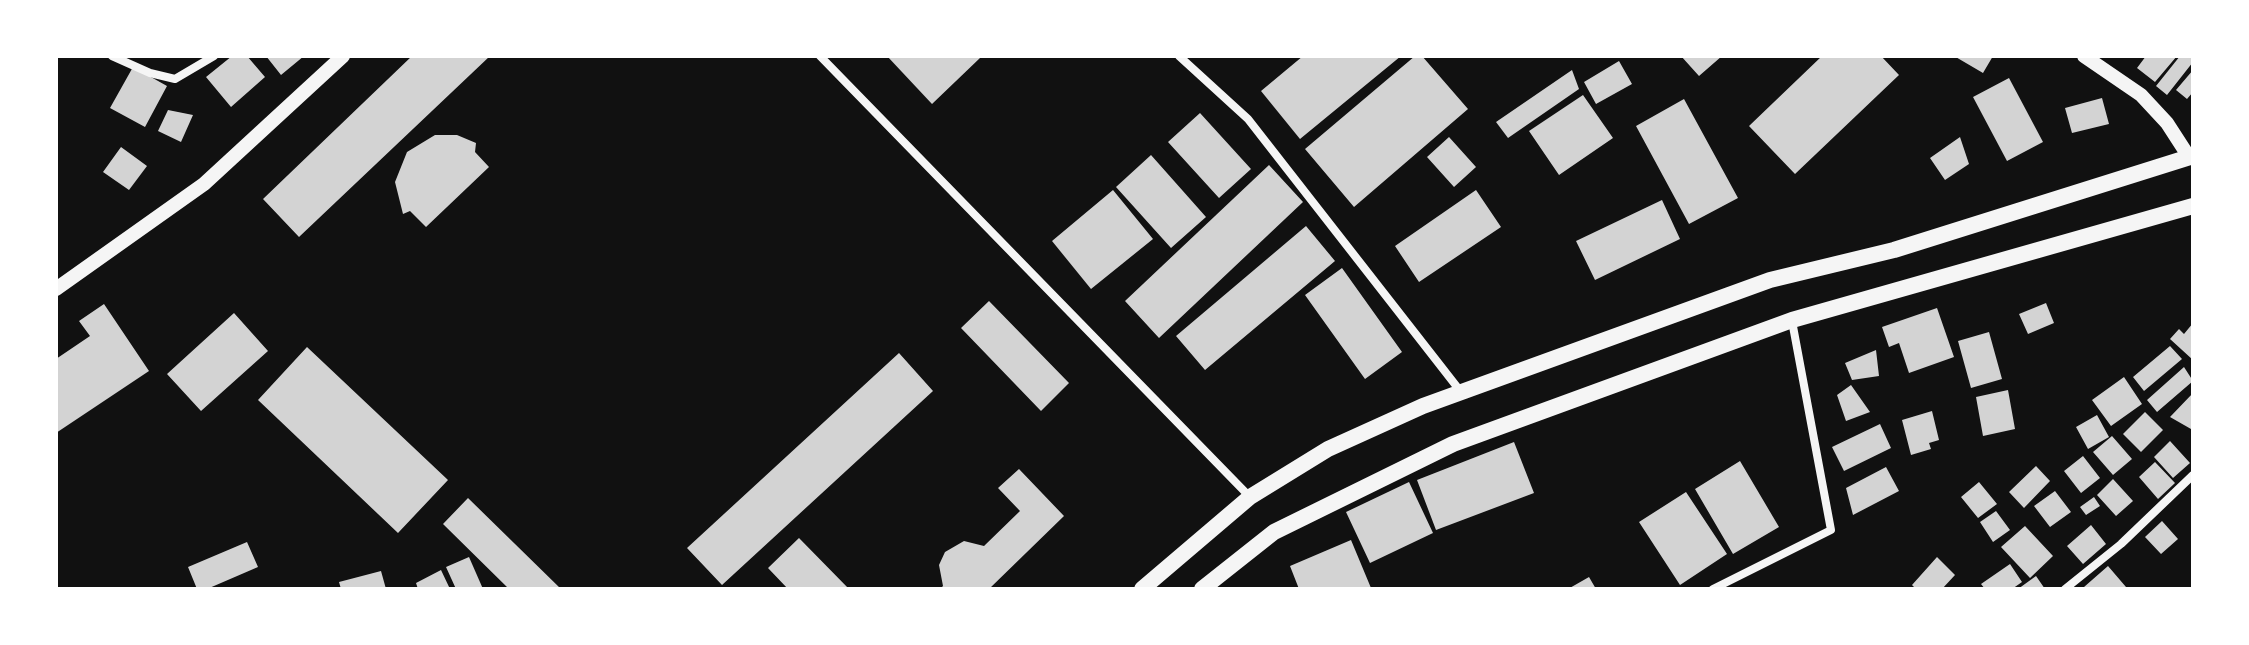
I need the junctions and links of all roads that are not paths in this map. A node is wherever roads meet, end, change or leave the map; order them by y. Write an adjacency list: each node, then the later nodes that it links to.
1 (112, 56): 2 (street)
2 (214, 56)
3 (343, 56): 9 (street)
4 (820, 56): 13 (street)
5 (1179, 56): 11 (street)
6 (2084, 56): 7 (street)
7 (2191, 157): 11 (main road)
8 (2193, 206): 10 (main road)
9 (56, 289)
10 (1792, 320): 15 (main road); 16 (street)
11 (1462, 392): 13 (main road)
12 (2193, 475): 17 (street)
13 (1250, 497): 14 (main road)
14 (1142, 589)
15 (1202, 589)
16 (1713, 589)
17 (2065, 589)

